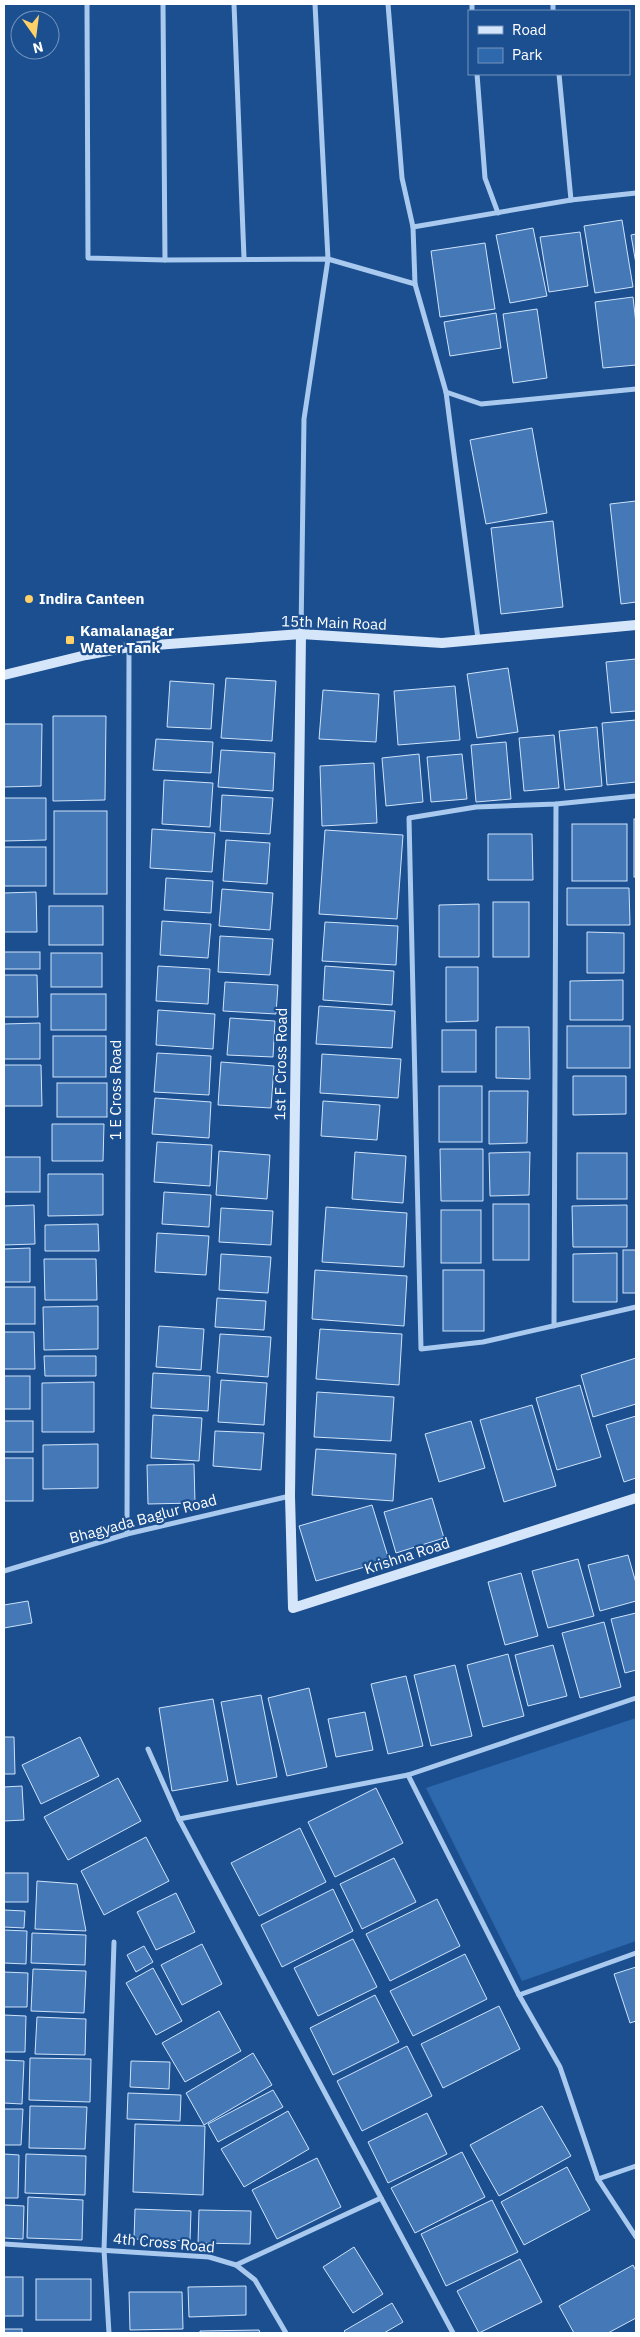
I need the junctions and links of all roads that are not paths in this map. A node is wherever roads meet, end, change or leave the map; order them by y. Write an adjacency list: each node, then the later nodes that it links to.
1 (87, 4): 14 (street)
2 (163, 4): 14 (street)
3 (234, 4): 12 (street)
4 (315, 4): 13 (street)
5 (388, 4): 11 (street)
6 (477, 75): 10 (street)
7 (559, 75): 9 (street)
8 (636, 193): 9 (street)
9 (571, 200): 10 (street)
10 (498, 213): 11 (street)
11 (413, 227): 15 (street)
12 (244, 258): 13 (street); 14 (street)
13 (328, 259): 15 (street); 19 (street)
14 (165, 260)
15 (415, 284): 17 (street)
16 (636, 389): 17 (street)
17 (446, 392): 20 (street)
18 (636, 625): 20 (street, 15th Main Road)
19 (302, 634): 20 (street, 15th Main Road); 21 (street, 15th Main Road); 27 (street, 1st F Cross Road)
20 (478, 639)
21 (129, 647): 22 (street, 15th Main Road); 29 (street, 1 E Cross Road)
22 (4, 675)
23 (636, 796): 24 (street)
24 (556, 804): 26 (street); 26 (street)
25 (636, 1307): 26 (street)
26 (554, 1326)
27 (290, 1496): 28 (street, Krishna Road); 29 (street, Bhagyada Baglur Road)
28 (636, 1498)
29 (127, 1534): 30 (street, Bhagyada Baglur Road)
30 (4, 1571)
31 (636, 1698): 33 (street)
32 (148, 1749): 34 (street)
33 (408, 1775): 34 (street); 37 (street)
34 (179, 1820): 40 (street)
35 (114, 1942): 43 (street)
36 (636, 1953): 37 (street)
37 (519, 1994): 39 (street)
38 (636, 2166): 39 (street)
39 (598, 2179): 41 (street)
40 (381, 2198): 44 (street); 47 (street)
41 (636, 2238)
42 (4, 2244): 43 (street, 4th Cross Road)
43 (104, 2250): 44 (street, 4th Cross Road); 45 (street)
44 (236, 2265): 46 (street, 4th Cross Road)
45 (109, 2333)
46 (286, 2333)
47 (453, 2333)

